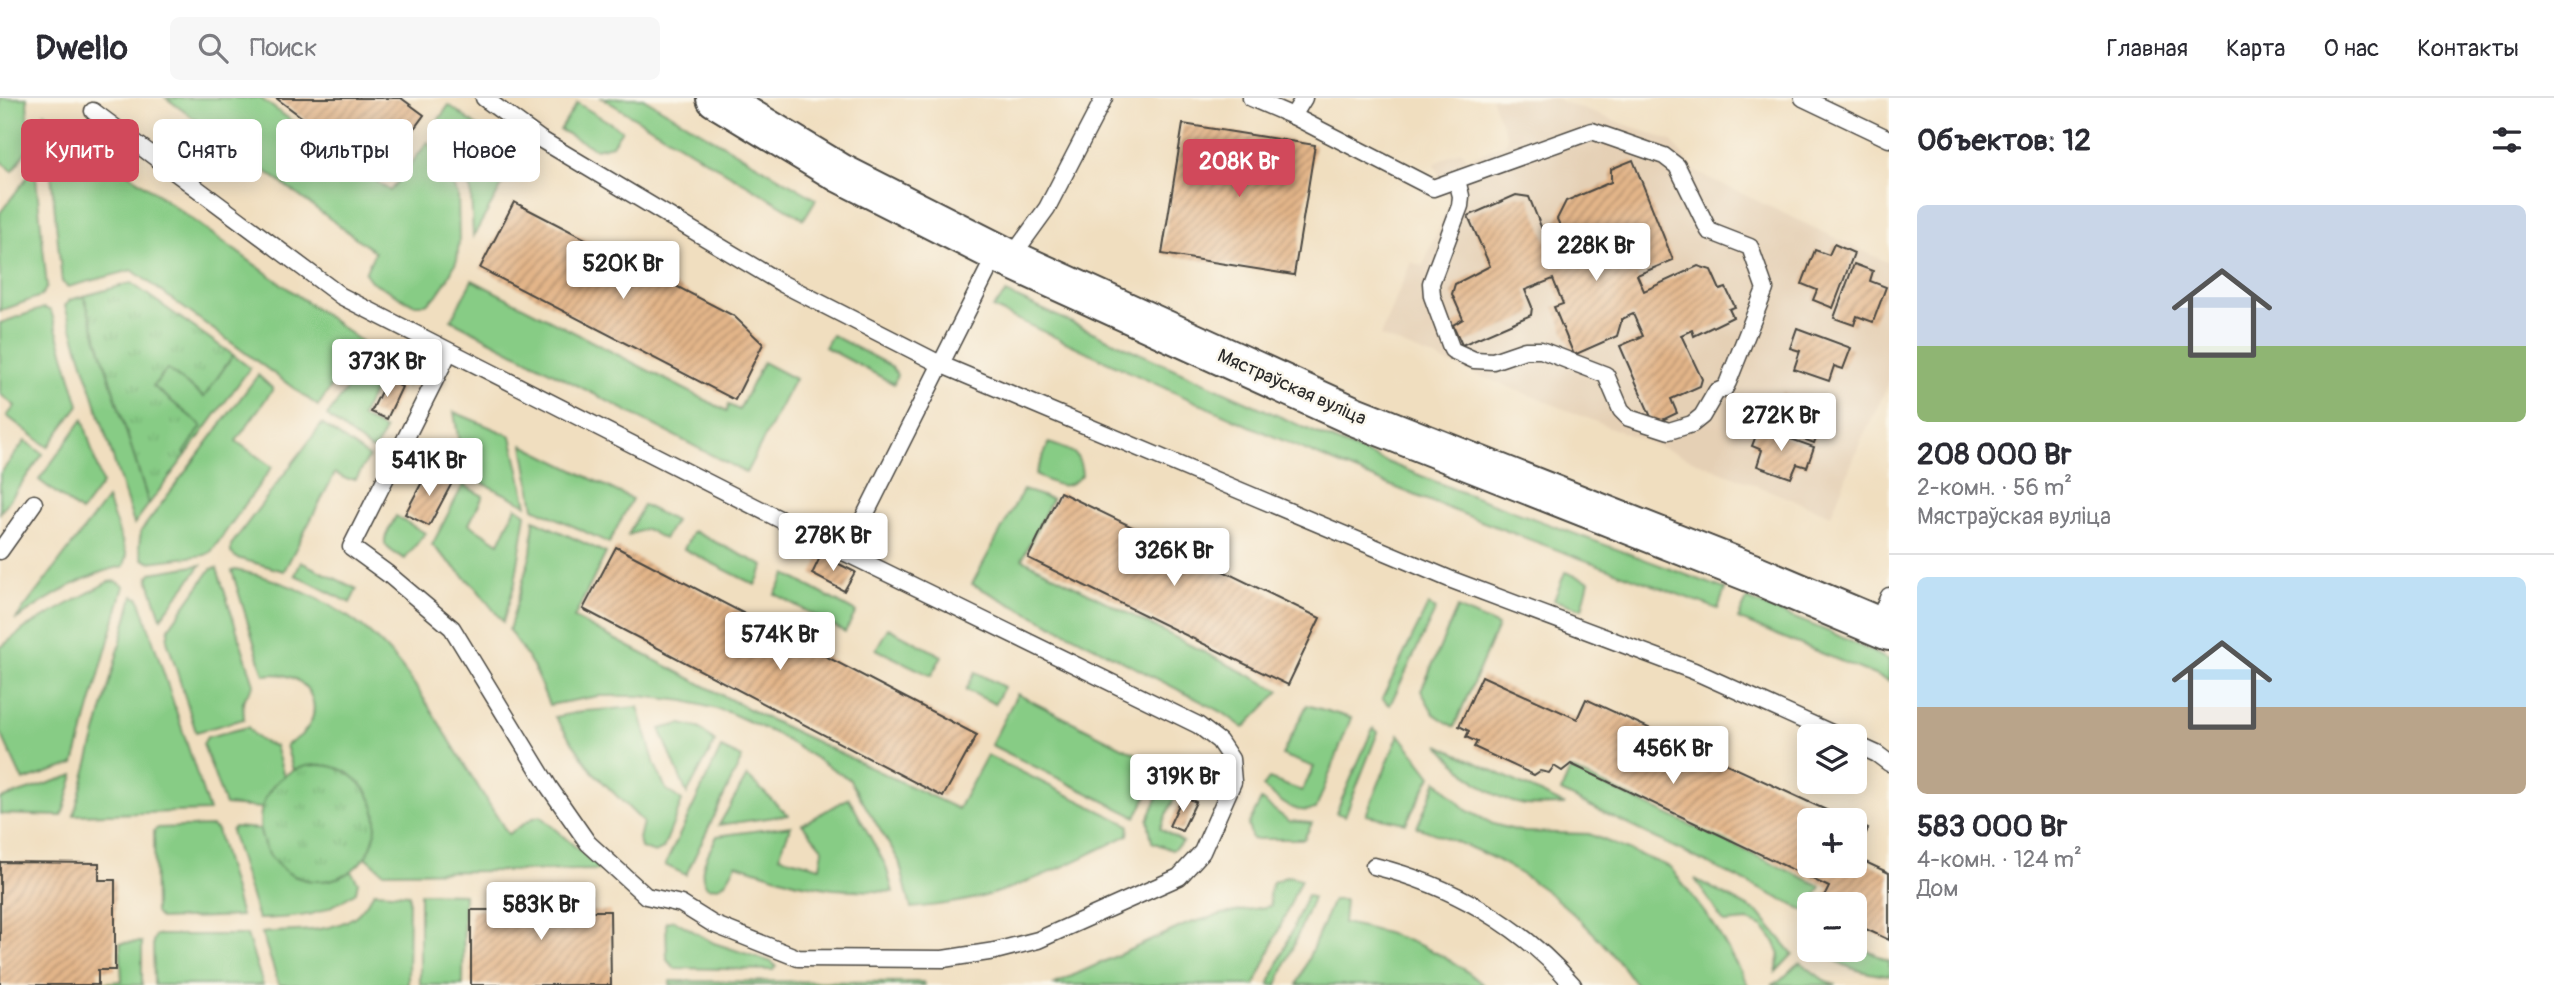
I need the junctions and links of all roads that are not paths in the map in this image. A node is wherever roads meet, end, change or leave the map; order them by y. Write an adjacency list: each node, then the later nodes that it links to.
1 (484, 98): 13 (lane)
2 (716, 98): 11 (street, Мястраўская вуліца)
3 (1104, 98): 11 (lane)
4 (1251, 98): 8 (lane)
5 (1304, 98): 8 (lane)
6 (1803, 98): 9 (lane)
7 (93, 111): 12 (lane)
8 (1293, 116): 10 (lane)
9 (1889, 139)
10 (1457, 180): 10 (lane)
11 (1004, 256): 13 (lane); 17 (street, Мястраўская вуліца)
12 (449, 352): 16 (lane); 16 (lane)
13 (942, 365): 16 (lane); 18 (lane)
14 (34, 503): 15 (lane)
15 (0, 551)
16 (846, 553)
17 (1885, 617)
18 (1811, 724)
19 (1867, 749): 20 (lane)
20 (1889, 763)
21 (1374, 866): 22 (lane)
22 (1573, 985)

